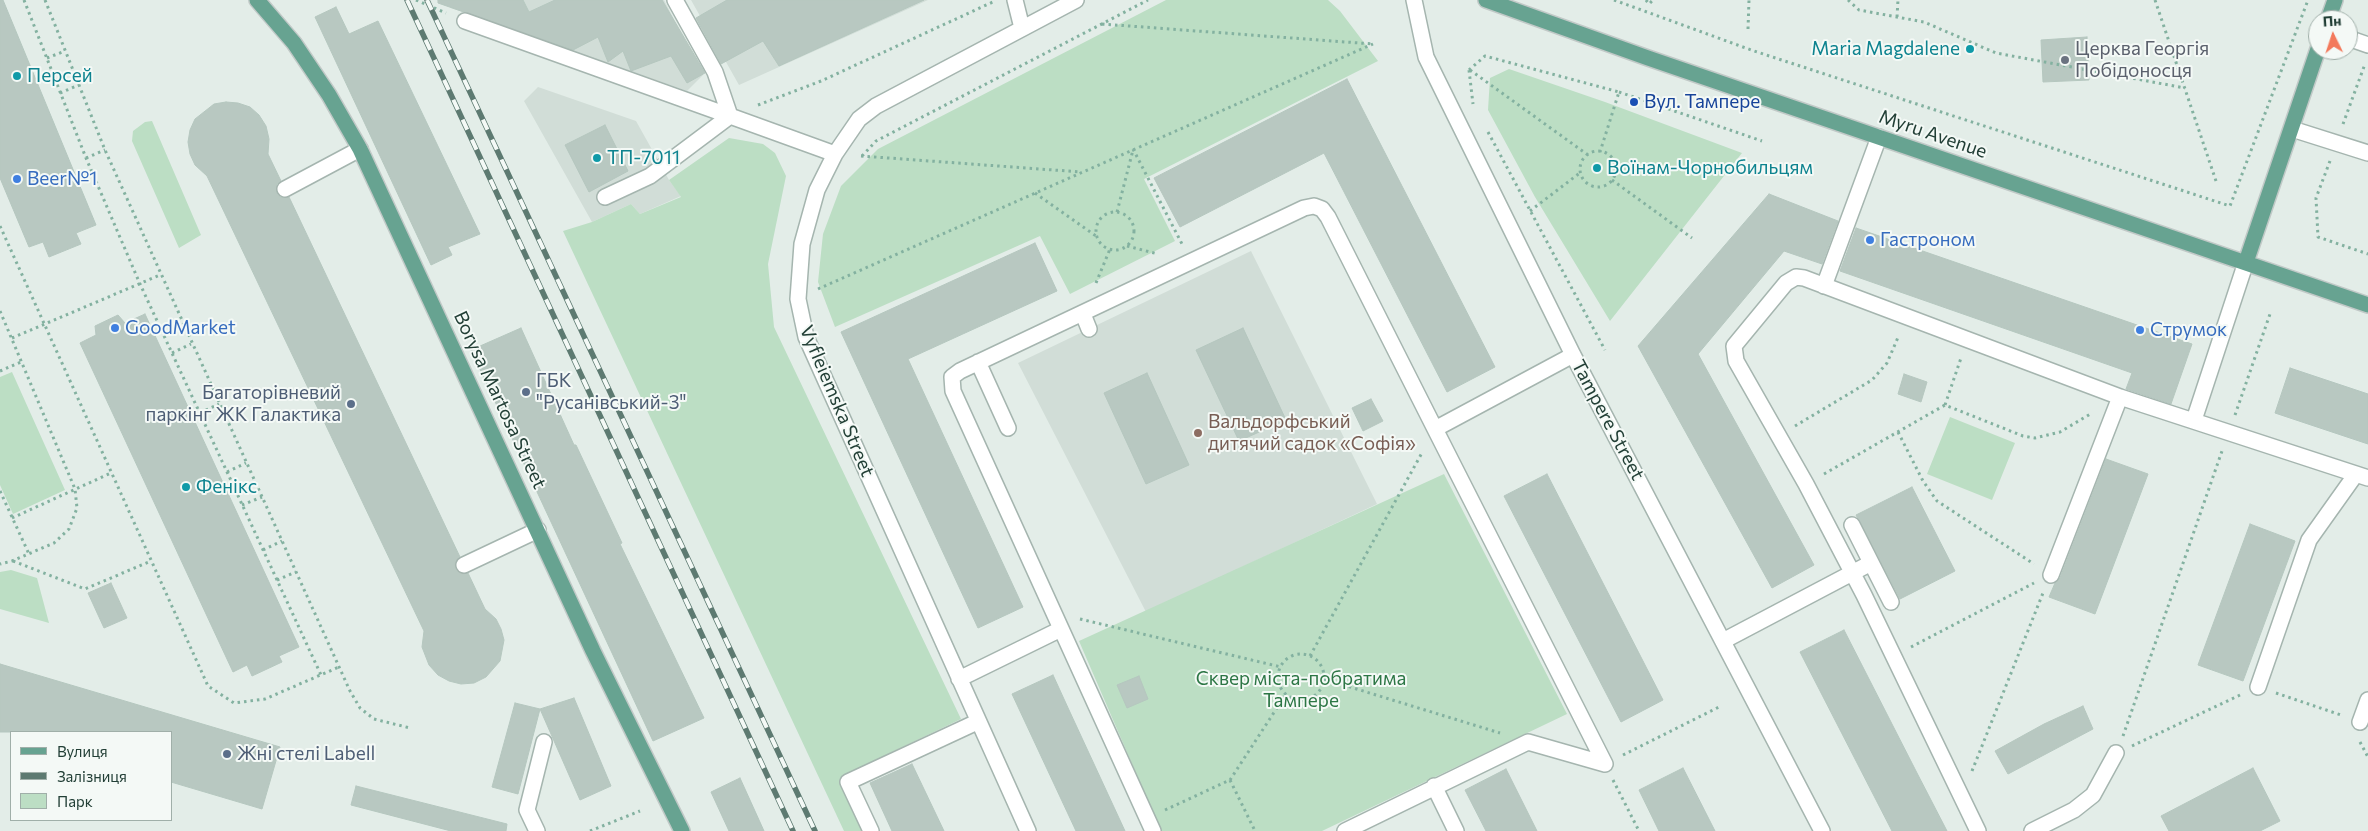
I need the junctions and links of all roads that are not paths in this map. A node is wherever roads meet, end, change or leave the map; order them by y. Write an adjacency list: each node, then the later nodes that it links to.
1 (257, 0): 13 (main road, Borysa Martosa Street)
2 (675, 0): 10 (street)
3 (1015, 0): 8 (street)
4 (1076, 0): 8 (street, Vyfleiemska Street)
5 (1414, 0): 23 (street, Tampere Street)
6 (1486, 0): 12 (main road, Myru Avenue)
7 (465, 21): 10 (street)
8 (1022, 28): 14 (street, Vyfleiemska Street)
9 (2314, 60): 11 (main road)
10 (730, 116): 14 (street); 17 (street)
11 (2292, 129): 15 (street); 18 (main road)
12 (1879, 136): 18 (main road, Myru Avenue); 19 (street)
13 (360, 149): 16 (street); 31 (main road, Borysa Martosa Street)
14 (835, 154): 38 (street, Vyfleiemska Street)
15 (2368, 154)
16 (285, 189)
17 (605, 197)
18 (2246, 262): 20 (main road, Myru Avenue); 26 (street)
19 (1824, 286): 25 (street); 54 (street)
20 (2368, 305)
21 (1083, 314): 22 (street); 24 (street); 28 (street)
22 (1089, 329)
23 (1573, 355): 28 (street); 37 (street, Tampere Street)
24 (978, 362): 27 (street); 36 (street)
25 (2120, 397): 26 (street); 34 (street)
26 (2194, 420): 29 (street)
27 (1008, 428)
28 (1435, 430): 45 (street)
29 (2362, 476): 39 (street)
30 (1852, 525): 32 (street)
31 (538, 530): 33 (street); 48 (main road, Borysa Martosa Street)
32 (1871, 563): 35 (street); 37 (street)
33 (464, 565)
34 (2051, 575)
35 (1892, 602)
36 (1061, 628): 38 (street); 46 (street)
37 (1723, 640): 53 (street, Tampere Street)
38 (958, 679): 41 (street, Vyfleiemska Street)
39 (2258, 687)
40 (2368, 700): 42 (street)
41 (977, 722): 49 (street); 50 (street, Vyfleiemska Street)
42 (2360, 722)
43 (544, 742): 47 (street)
44 (2116, 753): 55 (street)
45 (1434, 786): 51 (street); 52 (street)
46 (1150, 825)
47 (537, 831)
48 (682, 831)
49 (871, 831)
50 (1028, 831)
51 (1345, 831)
52 (1456, 831)
53 (1822, 831)
54 (1978, 831)
55 (2032, 831)

